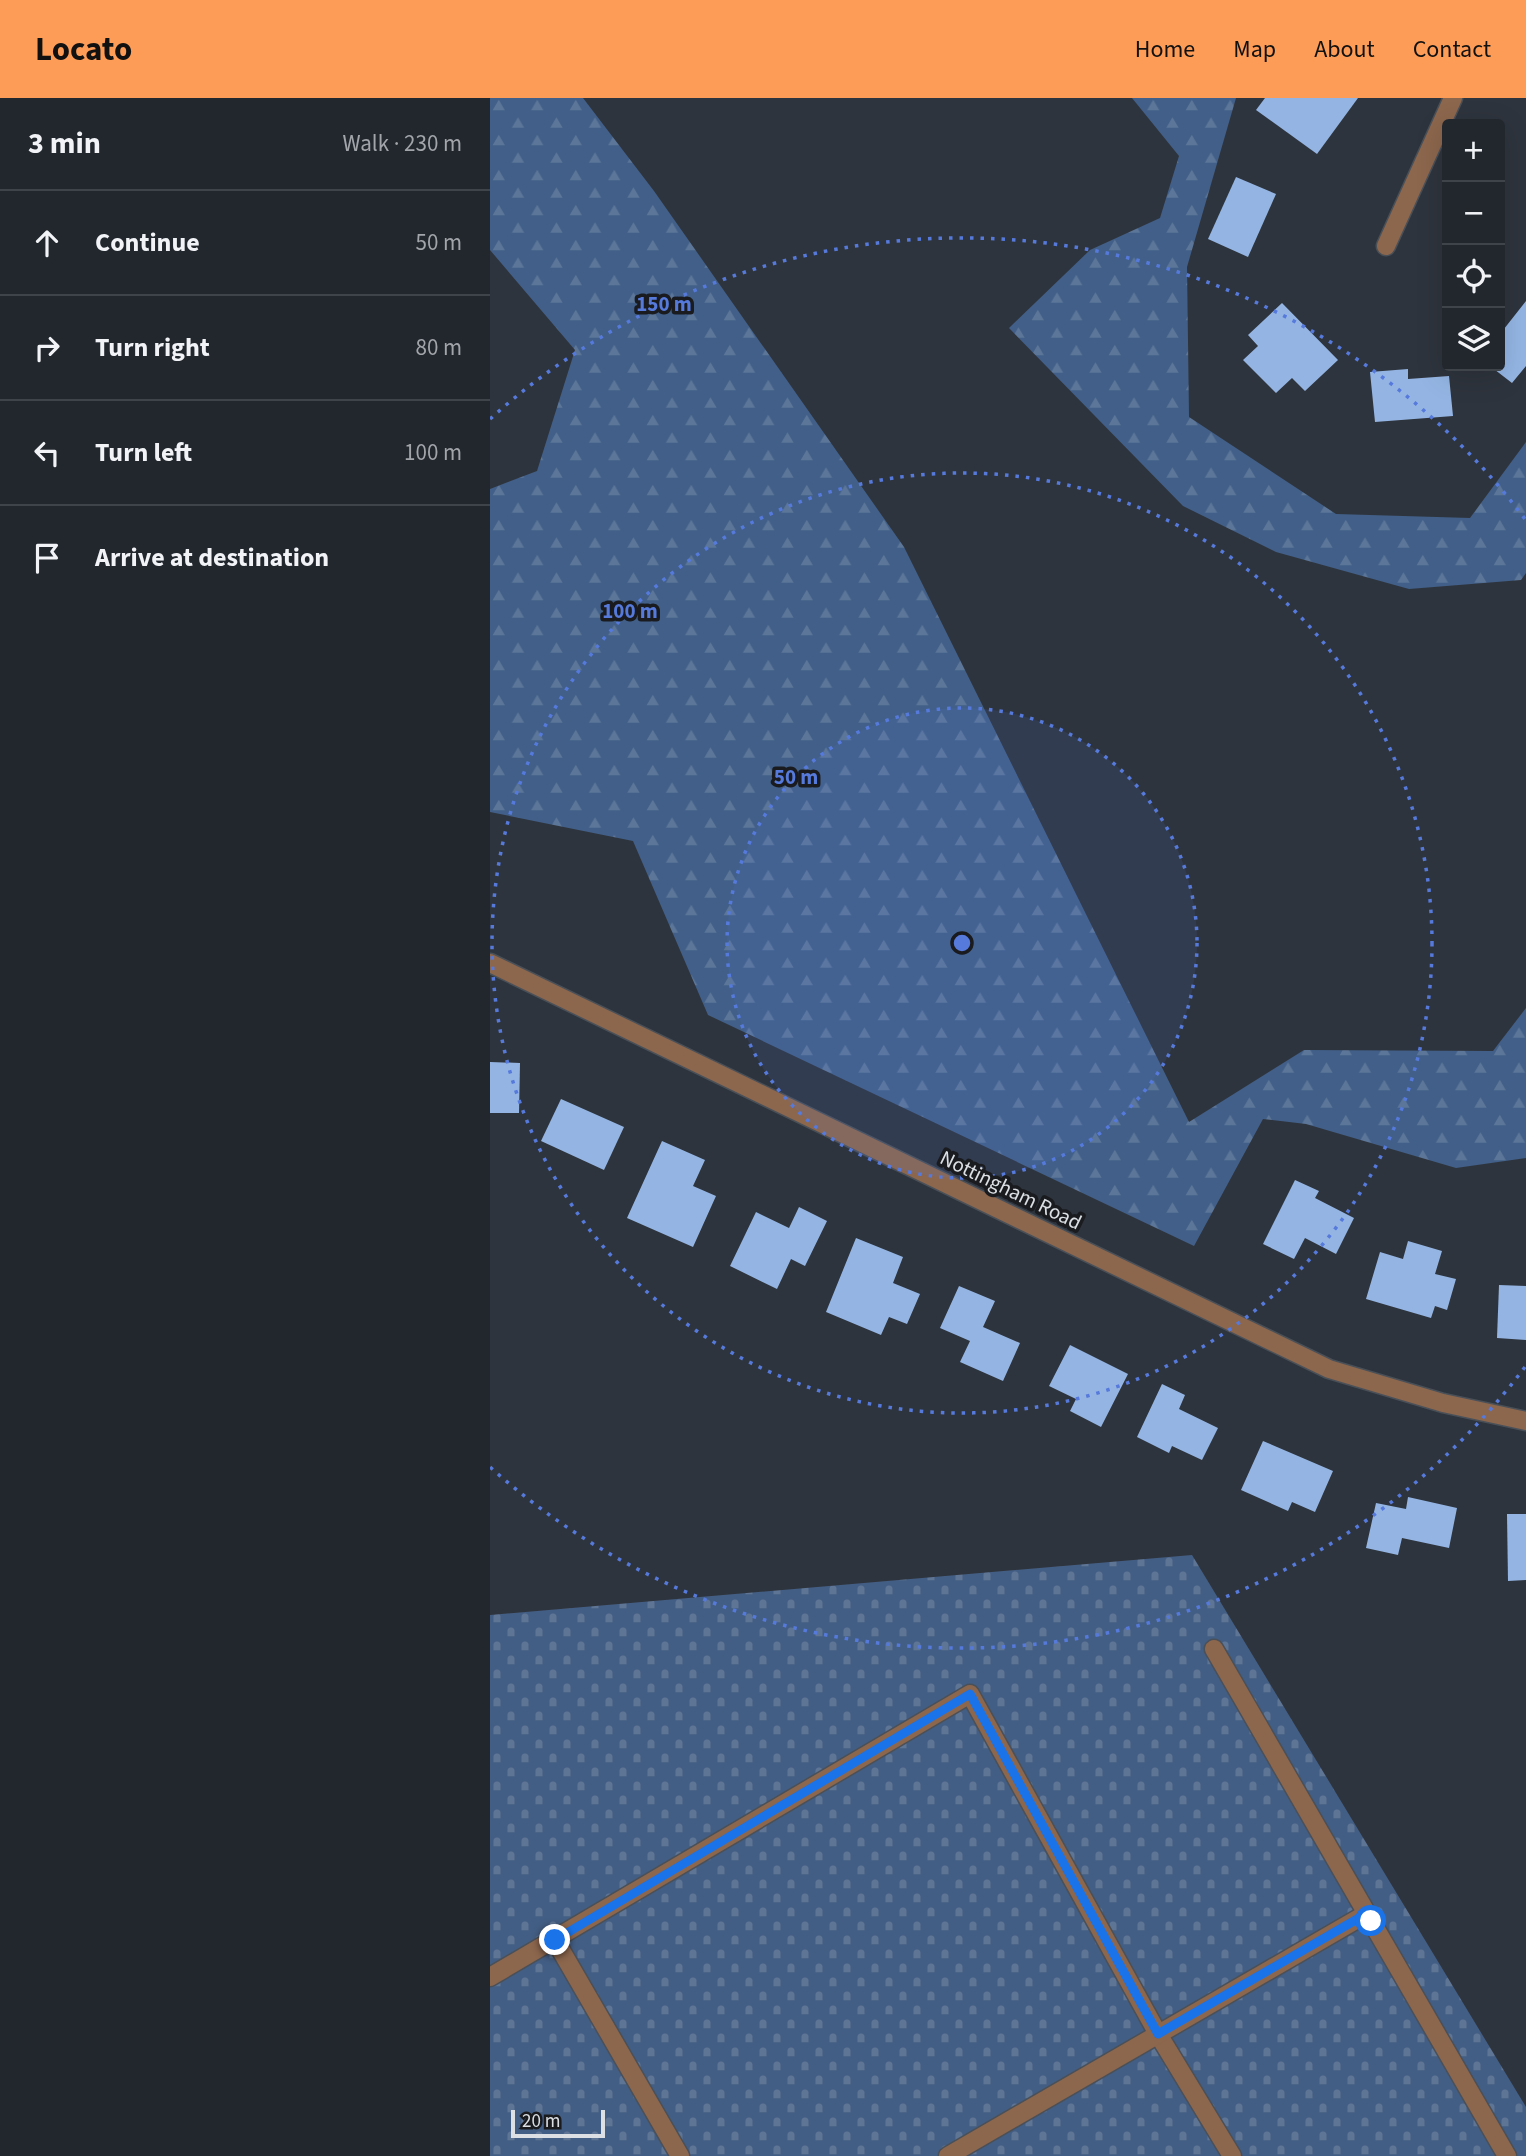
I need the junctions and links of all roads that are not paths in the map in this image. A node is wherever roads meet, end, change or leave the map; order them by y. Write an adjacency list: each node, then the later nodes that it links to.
1 (1452, 98): 2 (street)
2 (1386, 246)
3 (490, 963): 4 (street, Nottingham Road)
4 (1526, 1421)
5 (1214, 1649): 6 (street)
6 (1366, 1914): 9 (street); 13 (street)
7 (555, 1940): 8 (street); 9 (street); 10 (street)
8 (490, 1977)
9 (1158, 2034): 11 (street); 12 (street)
10 (680, 2156)
11 (948, 2156)
12 (1232, 2156)
13 (1507, 2156)

